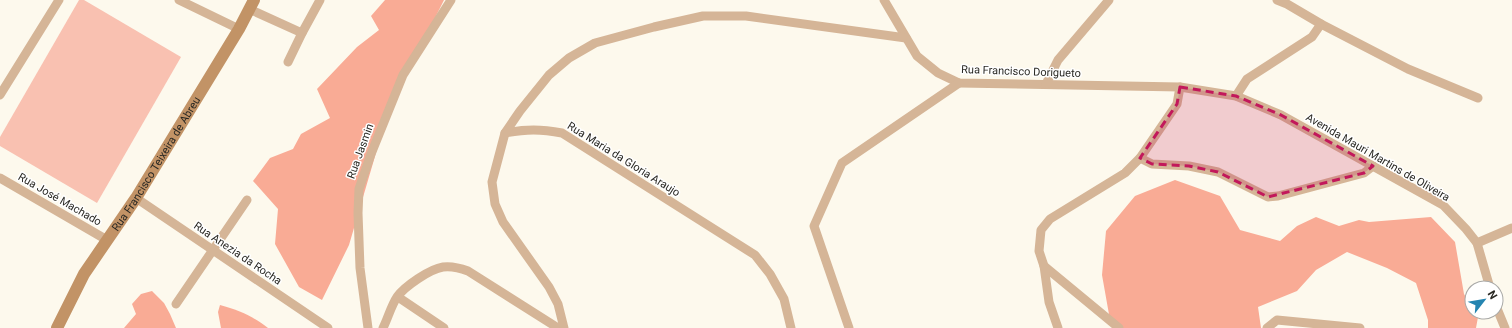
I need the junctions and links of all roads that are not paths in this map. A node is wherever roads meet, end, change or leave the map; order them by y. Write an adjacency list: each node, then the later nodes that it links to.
1 (59, 0): 17 (street)
2 (179, 0): 10 (street)
3 (320, 0): 11 (street)
4 (451, 0): 36 (street, Rua Jasmin)
5 (884, 0): 12 (street, Rua Francisco Dorigueto)
6 (1109, 0): 15 (street)
7 (1277, 0): 9 (street)
8 (252, 5): 10 (street, Rua Francisco Teixeira de Abreu); 11 (street)
9 (1321, 24): 18 (street); 19 (street)
10 (238, 29): 24 (street, Rua Francisco Teixeira de Abreu)
11 (302, 33): 13 (street)
12 (906, 38): 14 (street, Rua Francisco Dorigueto); 20 (street)
13 (288, 62)
14 (960, 83): 15 (street, Rua Francisco Dorigueto); 42 (street)
15 (1046, 84): 16 (street, Rua Francisco Dorigueto)
16 (1180, 87): 18 (street, Rua Francisco Dorigueto); 21 (street)
17 (0, 95)
18 (1236, 96): 22 (street, Avenida Mauri Martins de Oliveira)
19 (1478, 98)
20 (506, 133): 40 (street); 41 (street, Rua Maria da Gloria Araujo)
21 (1140, 158): 22 (street); 30 (street)
22 (1373, 166): 28 (street, Avenida Mauri Martins de Oliveira)
23 (0, 178): 27 (street, Rua José Machado)
24 (136, 198): 27 (street, Rua Francisco Teixeira de Abreu); 29 (street, Rua Anezia da Rocha)
25 (247, 200): 29 (street)
26 (1512, 228): 28 (street)
27 (107, 240): 34 (street, Rua Francisco Teixeira de Abreu)
28 (1477, 243): 31 (street, Avenida Mauri Martins de Oliveira)
29 (213, 251): 33 (street); 35 (street, Rua Anezia da Rocha)
30 (1044, 266): 43 (street); 44 (street)
31 (1488, 280)
32 (398, 297): 37 (street); 38 (street); 39 (street)
33 (176, 304)
34 (57, 328)
35 (328, 328)
36 (368, 328)
37 (383, 328)
38 (444, 328)
39 (558, 328)
40 (564, 328)
41 (791, 328)
42 (849, 328)
43 (1058, 328)
44 (1119, 328)
45 (1267, 328): 46 (street)
46 (1360, 328)

